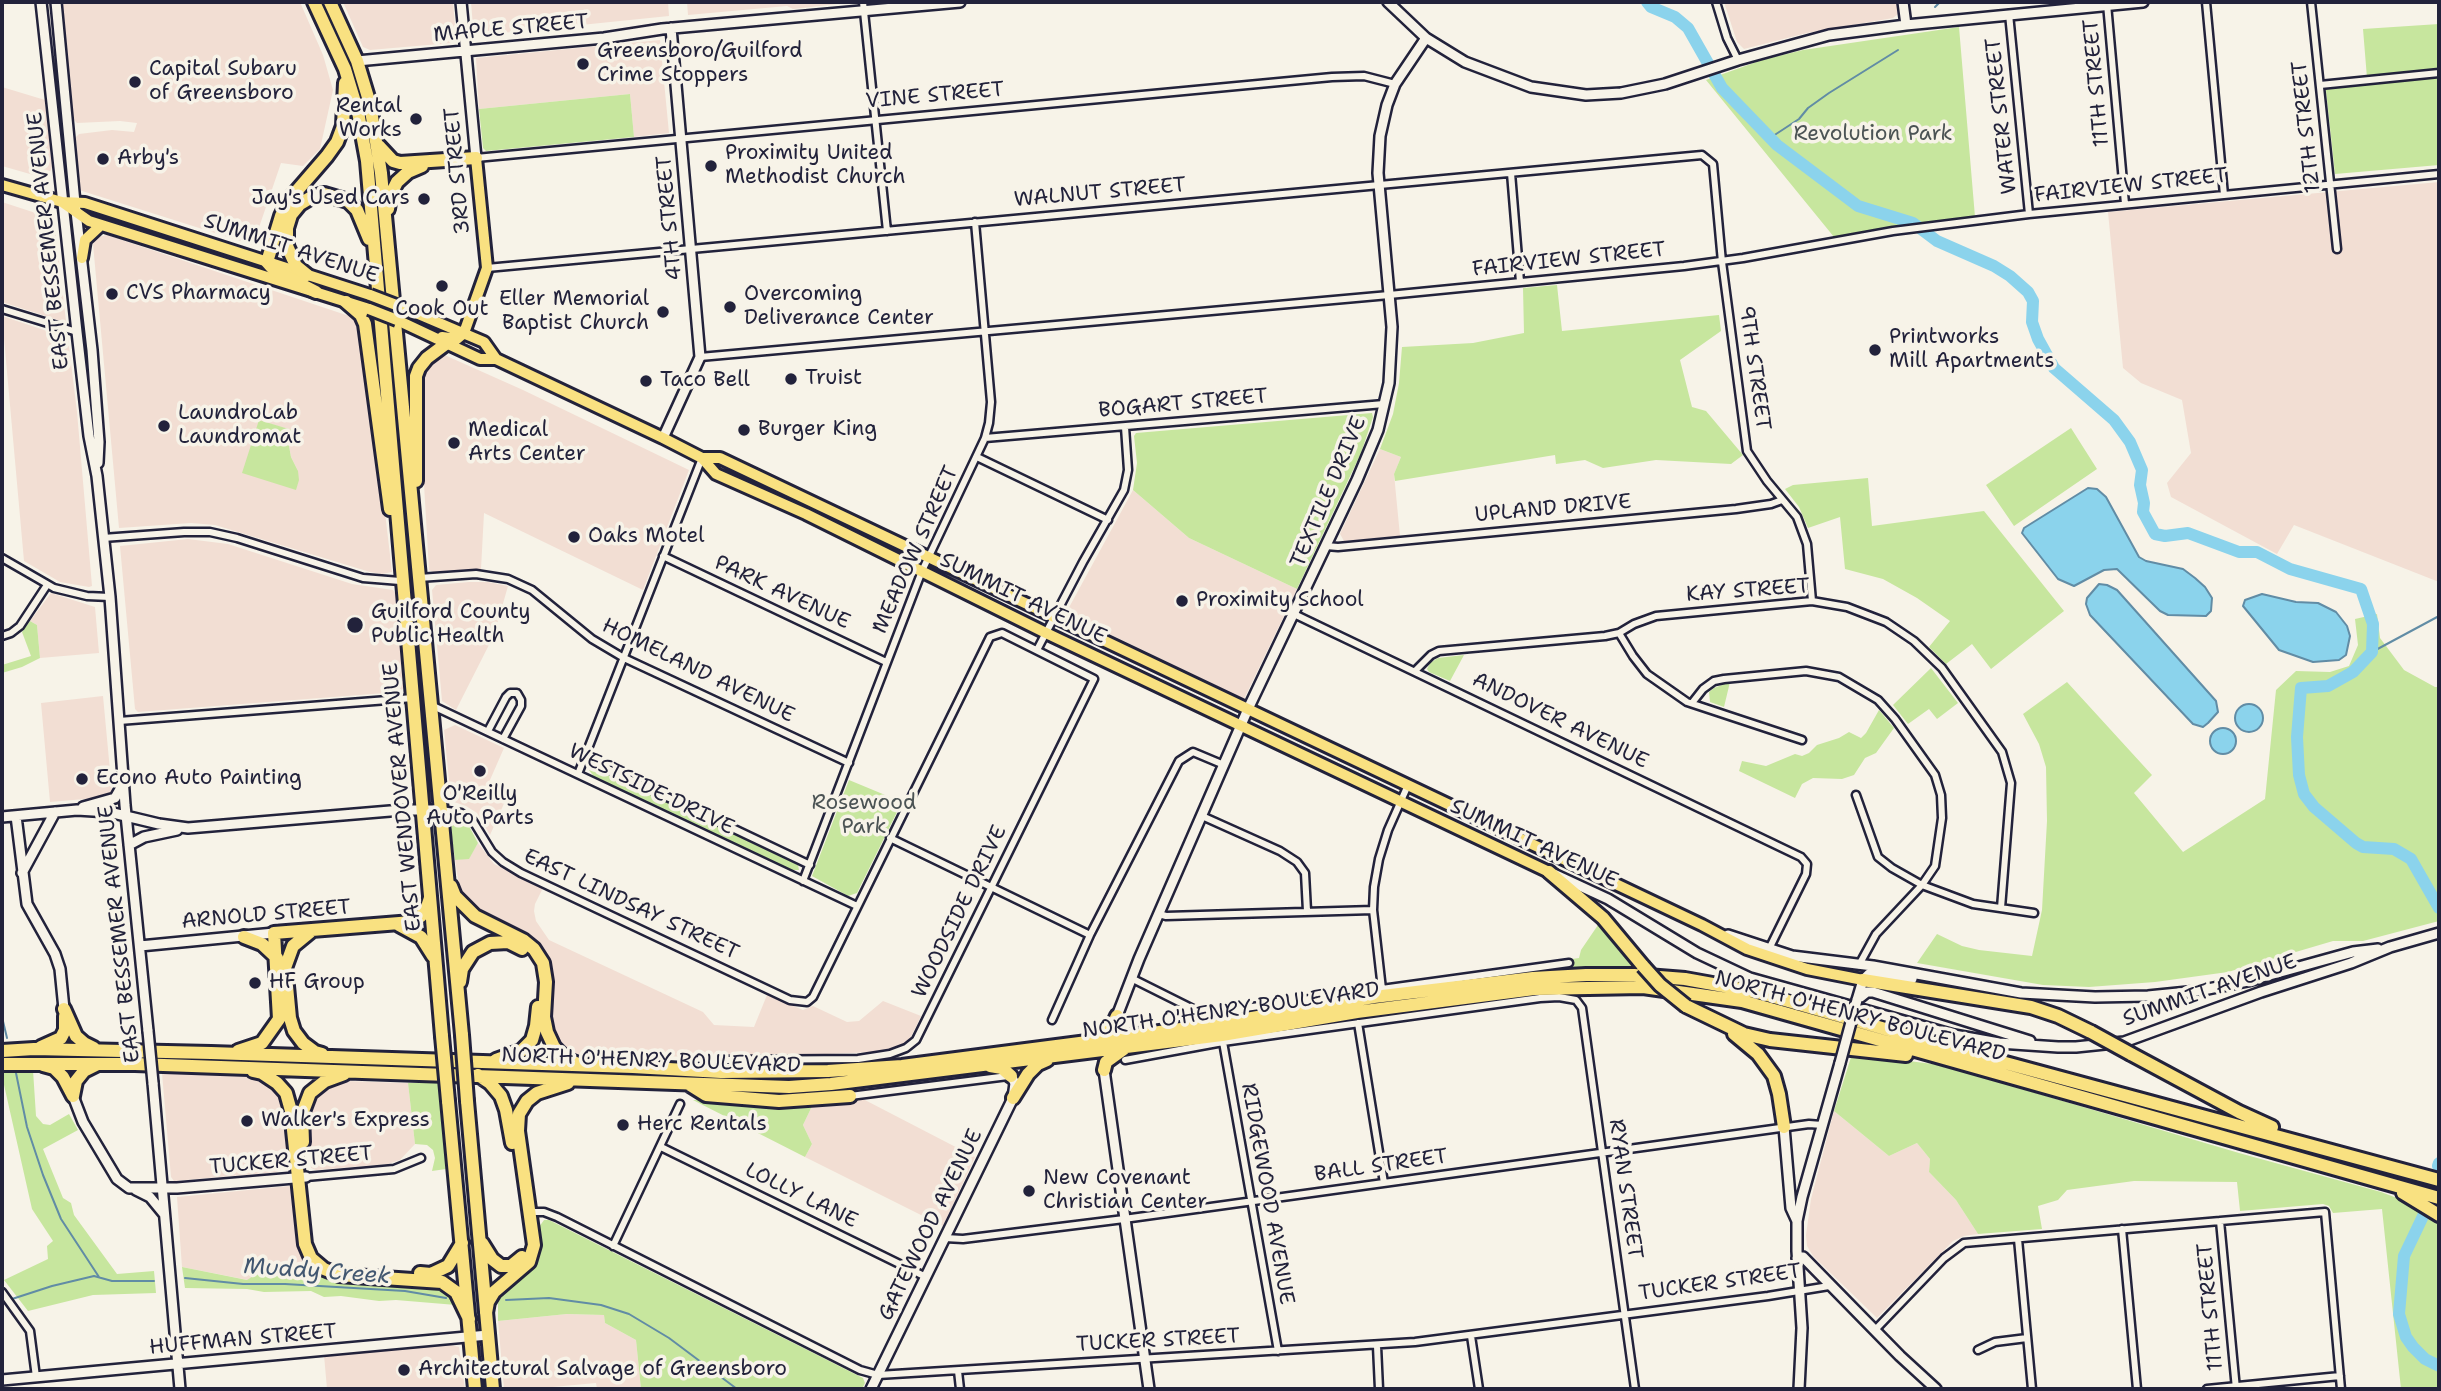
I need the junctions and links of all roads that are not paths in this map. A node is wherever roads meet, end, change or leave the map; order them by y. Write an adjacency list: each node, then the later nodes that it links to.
1 (41, 2): 16 (main road, EAST BESSEMER AVENUE)
2 (56, 2): 19 (main road, EAST BESSEMER AVENUE)
3 (314, 2): 21 (highway, EAST WENDOVER AVENUE)
4 (330, 2): 23 (highway, EAST WENDOVER AVENUE)
5 (461, 2): 22 (main road, 3RD STREET)
6 (960, 2): 14 (main road, MAPLE STREET)
7 (1388, 2): 20 (main road)
8 (1716, 2): 24 (street)
9 (1903, 2): 17 (main road)
10 (2143, 2): 13 (main road)
11 (2206, 2): 40 (street)
12 (2312, 2): 28 (street, 12TH STREET)
13 (2107, 3): 15 (main road); 42 (street, 11TH STREET)
14 (864, 6): 18 (main road, MAPLE STREET); 29 (street)
15 (2009, 14): 17 (main road); 44 (street, WATER STREET)
16 (43, 20): 19 (main road); 41 (main road, EAST BESSEMER AVENUE)
17 (1906, 24): 24 (main road)
18 (671, 28): 22 (main road, MAPLE STREET); 30 (main road, 4TH STREET)
19 (59, 34): 43 (main road, EAST BESSEMER AVENUE)
20 (1426, 38): 24 (main road); 27 (main road, TEXTILE DRIVE)
21 (333, 42): 23 (highway); 25 (highway, EAST WENDOVER AVENUE)
22 (466, 50): 23 (main road, MAPLE STREET); 32 (main road, 3RD STREET)
23 (357, 61): 31 (highway, EAST WENDOVER AVENUE)
24 (1734, 61)
25 (345, 69): 52 (highway, EAST WENDOVER AVENUE); 53 (highway)
26 (2439, 73): 28 (street)
27 (1395, 84): 29 (street, VINE STREET); 39 (main road, TEXTILE DRIVE)
28 (2320, 85): 37 (street, 12TH STREET)
29 (876, 120): 30 (street, VINE STREET); 48 (street)
30 (680, 138): 32 (street, VINE STREET); 50 (main road, 4TH STREET)
31 (377, 142): 33 (highway); 45 (highway, EAST WENDOVER AVENUE)
32 (476, 158): 33 (highway); 55 (main road, 3RD STREET)
33 (428, 163): 45 (highway)
34 (1713, 164): 35 (street, WALNUT STREET); 54 (street, 9TH STREET)
35 (1511, 173): 39 (street, WALNUT STREET); 57 (street)
36 (2439, 174): 37 (street, FAIRVIEW STREET)
37 (2330, 184): 40 (street, FAIRVIEW STREET); 49 (street, 12TH STREET)
38 (2, 185): 41 (main road, SUMMIT AVENUE)
39 (1379, 185): 46 (street, WALNUT STREET); 59 (main road, TEXTILE DRIVE)
40 (2224, 195): 42 (street, FAIRVIEW STREET)
41 (62, 202): 43 (main road, SUMMIT AVENUE); 63 (main road, EAST BESSEMER AVENUE)
42 (2125, 204): 44 (street, FAIRVIEW STREET)
43 (76, 208): 47 (main road, SUMMIT AVENUE); 51 (main road, EAST BESSEMER AVENUE); 53 (main road, SUMMIT AVENUE)
44 (2029, 214): 54 (street, FAIRVIEW STREET)
45 (386, 221): 86 (highway, EAST WENDOVER AVENUE)
46 (975, 222): 48 (street, WALNUT STREET); 62 (street, MEADOW STREET)
47 (101, 225): 51 (main road); 58 (main road, SUMMIT AVENUE)
48 (887, 231): 50 (street, WALNUT STREET)
49 (2337, 249)
50 (691, 250): 55 (street, WALNUT STREET); 68 (main road, 4TH STREET)
51 (82, 258): 70 (main road, EAST BESSEMER AVENUE)
52 (376, 260): 56 (highway); 91 (highway, EAST WENDOVER AVENUE)
53 (267, 262): 56 (main road, SUMMIT AVENUE); 58 (highway)
54 (1722, 262): 57 (street, FAIRVIEW STREET); 79 (street, 9TH STREET)
55 (487, 268): 64 (main road, 3RD STREET)
56 (307, 275): 64 (main road, SUMMIT AVENUE, bridge)
57 (1520, 282): 59 (street, FAIRVIEW STREET)
58 (316, 292): 60 (main road, SUMMIT AVENUE)
59 (1389, 295): 62 (street, FAIRVIEW STREET); 72 (main road, TEXTILE DRIVE)
60 (346, 302): 65 (main road, SUMMIT AVENUE, bridge); 89 (highway)
61 (2, 309): 63 (street)
62 (984, 330): 68 (street, FAIRVIEW STREET); 75 (street, MEADOW STREET)
63 (76, 332): 67 (main road, EAST BESSEMER AVENUE); 70 (main road)
64 (464, 333): 65 (main road); 69 (main road, SUMMIT AVENUE)
65 (429, 334): 66 (main road, SUMMIT AVENUE)
66 (447, 343): 69 (main road, SUMMIT AVENUE); 86 (highway)
67 (79, 356): 71 (main road); 78 (main road, EAST BESSEMER AVENUE)
68 (700, 357): 74 (main road, 4TH STREET)
69 (496, 359): 74 (main road, SUMMIT AVENUE)
70 (93, 360): 71 (main road, EAST BESSEMER AVENUE)
71 (95, 383): 78 (main road, EAST BESSEMER AVENUE)
72 (1384, 404): 73 (street, BOGART STREET); 82 (main road, TEXTILE DRIVE)
73 (1125, 427): 75 (street, BOGART STREET); 80 (street)
74 (663, 438): 77 (main road, SUMMIT AVENUE)
75 (985, 438): 76 (street, MEADOW STREET)
76 (977, 457): 80 (street); 84 (street, MEADOW STREET)
77 (702, 458): 83 (street); 84 (main road, SUMMIT AVENUE); 87 (main road, SUMMIT AVENUE)
78 (97, 476): 81 (main road, EAST BESSEMER AVENUE)
79 (1782, 500): 82 (street, UPLAND DRIVE); 93 (street, 9TH STREET)
80 (1108, 520): 95 (street)
81 (103, 538): 89 (street); 92 (main road, EAST BESSEMER AVENUE)
82 (1326, 546): 94 (main road, TEXTILE DRIVE)
83 (663, 556): 101 (street); 102 (street, PARK AVENUE)
84 (928, 557): 87 (street, MEADOW STREET); 95 (main road, SUMMIT AVENUE)
85 (2, 558): 90 (street)
86 (417, 558): 88 (highway, EAST WENDOVER AVENUE)
87 (922, 571): 97 (main road, SUMMIT AVENUE); 102 (street, MEADOW STREET)
88 (419, 579): 101 (street, HOMELAND AVENUE); 106 (highway, EAST WENDOVER AVENUE)
89 (400, 581): 91 (highway)
90 (47, 585): 92 (street); 99 (street)
91 (404, 594): 96 (highway, EAST WENDOVER AVENUE)
92 (110, 597): 108 (main road, EAST BESSEMER AVENUE)
93 (1812, 601): 98 (street, KAY STREET); 143 (street, KAY STREET)
94 (1294, 614): 103 (street, ANDOVER AVENUE); 107 (main road, TEXTILE DRIVE)
95 (1055, 618): 97 (street); 107 (main road, SUMMIT AVENUE)
96 (408, 629): 104 (highway, EAST WENDOVER AVENUE); 106 (highway)
97 (1046, 633): 100 (street); 109 (main road, SUMMIT AVENUE)
98 (1619, 633): 103 (street, KAY STREET); 105 (street)
99 (2, 636)
100 (1037, 650): 130 (street); 140 (street, WOODSIDE DRIVE)
101 (624, 658): 113 (street); 114 (street, HOMELAND AVENUE)
102 (886, 662): 114 (street, MEADOW STREET)
103 (1415, 671): 158 (street, ANDOVER AVENUE)
104 (413, 698): 108 (street); 121 (highway, EAST WENDOVER AVENUE)
105 (1692, 703): 112 (street); 139 (street)
106 (431, 705): 110 (street, WESTSIDE DRIVE); 123 (highway, EAST WENDOVER AVENUE)
107 (1248, 709): 109 (main road, TEXTILE DRIVE); 118 (main road, SUMMIT AVENUE)
108 (119, 721): 117 (main road, EAST BESSEMER AVENUE)
109 (1241, 725): 115 (main road, TEXTILE DRIVE); 120 (main road, SUMMIT AVENUE)
110 (488, 732): 111 (street, WESTSIDE DRIVE); 111 (street)
111 (503, 739): 116 (street, WESTSIDE DRIVE)
112 (1802, 740)
113 (585, 758): 116 (street); 133 (street, WESTSIDE DRIVE)
114 (849, 763): 133 (street, MEADOW STREET)
115 (1224, 765): 128 (main road, TEXTILE DRIVE); 153 (street)
116 (578, 775): 138 (street, WESTSIDE DRIVE)
117 (123, 783): 122 (main road); 125 (main road, EAST BESSEMER AVENUE)
118 (1408, 785): 120 (street); 132 (main road, SUMMIT AVENUE)
119 (1856, 795): 139 (street)
120 (1401, 801): 134 (main road, SUMMIT AVENUE); 144 (street)
121 (424, 809): 123 (main road, EAST LINDSAY STREET); 129 (main road, EAST LINDSAY STREET); 141 (highway, EAST WENDOVER AVENUE)
122 (77, 810): 124 (main road, EAST LINDSAY STREET); 125 (main road, EAST LINDSAY STREET)
123 (441, 810): 137 (highway, EAST WENDOVER AVENUE); 142 (street, EAST LINDSAY STREET)
124 (55, 812): 126 (main road, EAST LINDSAY STREET); 136 (main road)
125 (126, 815): 129 (main road, EAST LINDSAY STREET); 131 (main road, EAST BESSEMER AVENUE)
126 (16, 816): 127 (main road, EAST LINDSAY STREET); 136 (main road)
127 (2, 817)
128 (1202, 817): 145 (street); 147 (main road, TEXTILE DRIVE)
129 (188, 828): 131 (main road)
130 (890, 838): 140 (street); 142 (street)
131 (129, 845): 156 (main road, EAST BESSEMER AVENUE)
132 (1542, 849): 134 (main road); 149 (main road, SUMMIT AVENUE)
133 (810, 865): 138 (street, MEADOW STREET)
134 (1534, 865): 135 (main road, SUMMIT AVENUE)
135 (1549, 872): 174 (highway, bridge); 179 (main road, SUMMIT AVENUE)
136 (22, 873): 170 (main road)
137 (447, 876): 168 (highway, EAST WENDOVER AVENUE); 193 (highway)
138 (803, 881): 142 (street, WESTSIDE DRIVE)
139 (1922, 885): 143 (street); 155 (street)
140 (992, 887): 153 (street); 187 (street, WOODSIDE DRIVE)
141 (431, 894): 148 (highway, ARNOLD STREET); 160 (highway, EAST WENDOVER AVENUE)
142 (857, 906)
143 (2001, 908): 146 (street)
144 (1373, 910): 145 (street); 167 (street)
145 (1307, 911): 147 (street)
146 (2034, 913)
147 (1159, 914): 164 (main road, TEXTILE DRIVE)
148 (395, 923): 150 (highway, ARNOLD STREET); 160 (highway)
149 (1702, 925): 158 (main road, SUMMIT AVENUE); 165 (main road, SUMMIT AVENUE)
150 (312, 930): 151 (highway, ARNOLD STREET); 159 (highway)
151 (278, 933): 154 (main road, ARNOLD STREET); 159 (highway)
152 (2436, 934): 157 (main road, SUMMIT AVENUE)
153 (1090, 935): 172 (street)
154 (244, 937): 156 (main road, ARNOLD STREET); 159 (highway)
155 (1869, 944): 162 (street); 163 (street)
156 (140, 946): 215 (main road, EAST BESSEMER AVENUE, bridge)
157 (2390, 947): 166 (main road, SUMMIT AVENUE); 179 (main road, SUMMIT AVENUE)
158 (1769, 949): 162 (main road, SUMMIT AVENUE)
159 (281, 963): 182 (highway); 186 (highway)
160 (436, 963): 229 (highway, EAST WENDOVER AVENUE, bridge)
161 (1569, 963): 167 (street)
162 (1859, 964): 163 (main road, SUMMIT AVENUE)
163 (1872, 967): 166 (main road, SUMMIT AVENUE)
164 (1132, 978): 167 (street); 171 (main road, TEXTILE DRIVE)
165 (1863, 980): 166 (main road); 169 (main road); 207 (highway, bridge)
166 (1956, 981)
167 (1382, 989)
168 (457, 993): 191 (highway); 226 (highway, EAST WENDOVER AVENUE, bridge)
169 (1857, 1000): 179 (main road); 205 (main road, bridge)
170 (64, 1009): 184 (highway); 185 (highway)
171 (1117, 1016): 175 (highway); 176 (highway)
172 (1052, 1020)
173 (1358, 1023): 177 (street); 209 (street, RYAN STREET); 214 (street)
174 (1722, 1025): 189 (highway); 206 (highway)
175 (1139, 1035): 176 (highway, NORTH O'HENRY BOULEVARD); 207 (highway, NORTH O'HENRY BOULEVARD)
176 (1095, 1041): 193 (highway, NORTH O'HENRY BOULEVARD)
177 (1223, 1042): 188 (street); 218 (street, RIDGEWOOD AVENUE)
178 (1128, 1046): 181 (highway, NORTH O'HENRY BOULEVARD); 189 (highway, NORTH O'HENRY BOULEVARD); 195 (highway)
179 (2059, 1047)
180 (2, 1051): 184 (highway, NORTH O'HENRY BOULEVARD)
181 (1081, 1052): 183 (highway, NORTH O'HENRY BOULEVARD); 195 (highway)
182 (229, 1054): 185 (highway, NORTH O'HENRY BOULEVARD); 186 (highway, NORTH O'HENRY BOULEVARD)
183 (1059, 1055): 192 (highway, NORTH O'HENRY BOULEVARD); 203 (highway)
184 (34, 1056): 185 (highway, NORTH O'HENRY BOULEVARD); 190 (highway, NORTH O'HENRY BOULEVARD); 201 (highway)
185 (100, 1057): 194 (highway, NORTH O'HENRY BOULEVARD); 201 (highway)
186 (339, 1058): 191 (highway, NORTH O'HENRY BOULEVARD)
187 (723, 1060)
188 (1125, 1060)
189 (1948, 1060): 213 (highway, NORTH O'HENRY BOULEVARD)
190 (2, 1063)
191 (486, 1063): 193 (highway, NORTH O'HENRY BOULEVARD)
192 (983, 1065): 198 (highway); 200 (highway, NORTH O'HENRY BOULEVARD)
193 (583, 1066)
194 (235, 1067): 196 (highway, NORTH O'HENRY BOULEVARD); 211 (highway)
195 (1104, 1070): 222 (main road)
196 (365, 1071): 197 (highway, NORTH O'HENRY BOULEVARD); 211 (highway)
197 (478, 1075): 199 (highway, NORTH O'HENRY BOULEVARD); 219 (highway)
198 (1011, 1076): 202 (street); 203 (main road)
199 (579, 1080): 200 (highway, NORTH O'HENRY BOULEVARD); 219 (highway)
200 (690, 1085): 202 (highway)
201 (73, 1096): 216 (main road)
202 (850, 1096)
203 (1013, 1098): 227 (main road, GATEWOOD AVENUE)
204 (680, 1104): 208 (street)
205 (1822, 1125): 206 (street, BALL STREET); 224 (main road)
206 (1784, 1128): 209 (street, BALL STREET); 224 (main road)
207 (2304, 1142): 212 (highway, NORTH O'HENRY BOULEVARD)
208 (661, 1147): 230 (street); 232 (street, LOLLY LANE)
209 (1603, 1152): 214 (street, BALL STREET); 237 (street, RYAN STREET)
210 (421, 1158): 211 (street, TUCKER STREET)
211 (302, 1178): 215 (main road, TUCKER STREET); 229 (highway); 238 (highway)
212 (2439, 1180)
213 (2381, 1182): 217 (highway, NORTH O'HENRY BOULEVARD); 221 (highway)
214 (1384, 1183): 218 (street, BALL STREET)
215 (162, 1187): 216 (main road, TUCKER STREET); 220 (main road, EAST BESSEMER AVENUE)
216 (134, 1189): 220 (main road)
217 (2439, 1198)
218 (1251, 1202): 222 (street, BALL STREET); 246 (street, RIDGEWOOD AVENUE)
219 (527, 1212): 226 (highway); 230 (street, TUCKER STREET); 236 (highway)
220 (164, 1214): 248 (main road, EAST BESSEMER AVENUE)
221 (2439, 1215)
222 (1124, 1219): 227 (street, BALL STREET); 247 (main road)
223 (2220, 1221): 225 (street); 251 (street); 254 (street, 11TH STREET)
224 (1797, 1222): 231 (main road)
225 (2122, 1229): 228 (street); 267 (street)
226 (479, 1237): 236 (highway, EAST WENDOVER AVENUE)
227 (944, 1238): 232 (main road, GATEWOOD AVENUE)
228 (2018, 1239): 239 (street); 243 (street)
229 (462, 1243): 238 (highway, EAST WENDOVER AVENUE)
230 (613, 1246): 250 (street, TUCKER STREET)
231 (1797, 1258): 233 (main road); 234 (main road)
232 (926, 1277): 250 (main road, GATEWOOD AVENUE)
233 (1829, 1286): 234 (street, TUCKER STREET); 239 (main road)
234 (1800, 1291): 237 (street, TUCKER STREET); 264 (main road)
235 (2, 1292): 252 (street)
236 (486, 1313): 240 (highway, EAST WENDOVER AVENUE)
237 (1623, 1314): 241 (street, TUCKER STREET); 263 (street, RYAN STREET)
238 (469, 1319): 242 (highway, EAST WENDOVER AVENUE)
239 (1875, 1330): 265 (main road)
240 (488, 1335): 242 (main road, HUFFMAN STREET); 257 (highway, EAST WENDOVER AVENUE)
241 (1471, 1336): 244 (street, TUCKER STREET); 262 (street)
242 (471, 1337): 248 (main road, HUFFMAN STREET); 256 (highway, EAST WENDOVER AVENUE)
243 (2027, 1338): 245 (street); 266 (street)
244 (1377, 1346): 246 (street, TUCKER STREET); 261 (street)
245 (1978, 1350)
246 (1278, 1352): 247 (street, TUCKER STREET)
247 (1145, 1359): 249 (street, TUCKER STREET); 260 (main road)
248 (177, 1363): 252 (main road, HUFFMAN STREET); 255 (main road, EAST BESSEMER AVENUE)
249 (958, 1371): 250 (street, TUCKER STREET); 259 (street)
250 (878, 1375): 258 (main road, GATEWOOD AVENUE)
251 (2340, 1376): 254 (street); 269 (street)
252 (36, 1377): 253 (main road, HUFFMAN STREET)
253 (2, 1380)
254 (2236, 1388): 268 (street)
255 (180, 1389)
256 (475, 1389)
257 (493, 1389)
258 (871, 1389)
259 (960, 1389)
260 (1149, 1389)
261 (1379, 1389)
262 (1479, 1389)
263 (1635, 1389)
264 (1799, 1389)
265 (1936, 1389)
266 (2032, 1389)
267 (2137, 1389)
268 (2207, 1389)
269 (2342, 1389)

